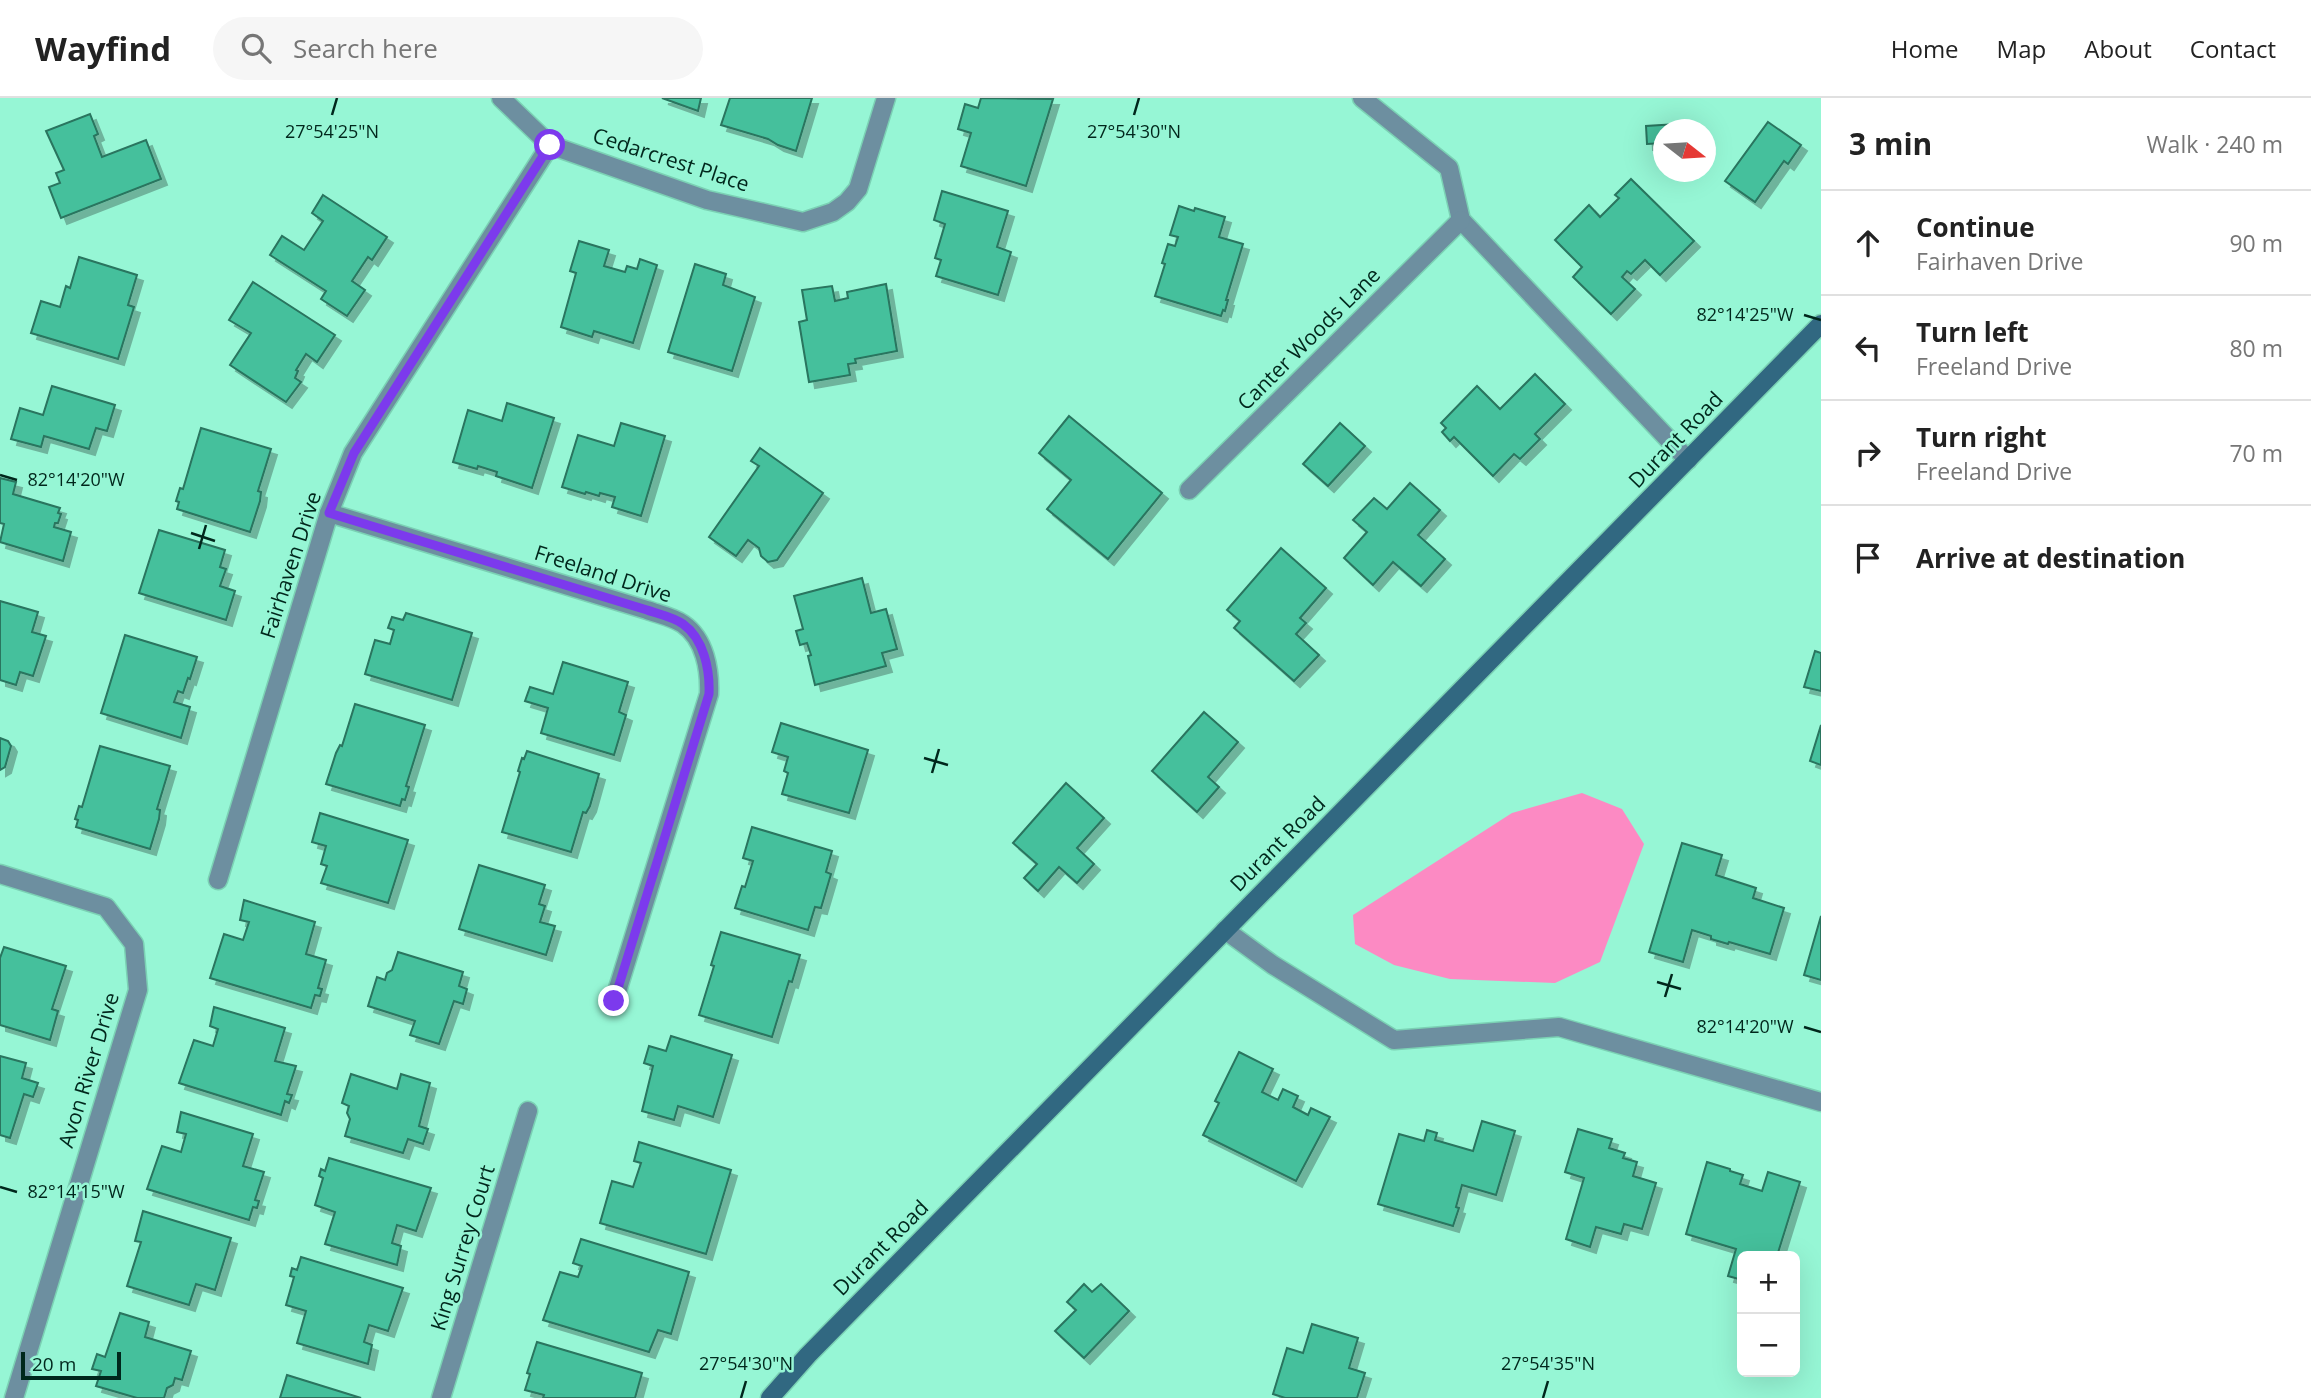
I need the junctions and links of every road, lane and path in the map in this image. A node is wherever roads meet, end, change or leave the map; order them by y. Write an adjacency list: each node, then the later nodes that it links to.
1 (501, 98): 4 (street, Cedarcrest Place)
2 (886, 98): 4 (street, Cedarcrest Place)
3 (1362, 98): 5 (street)
4 (550, 145): 9 (street, Fairhaven Drive)
5 (1461, 220): 7 (street); 8 (street, Canter Woods Lane)
6 (1821, 324): 7 (street, Durant Road)
7 (1688, 460): 12 (street, Durant Road)
8 (1189, 490)
9 (329, 513): 11 (street, Fairhaven Drive); 13 (street, Freeland Drive)
10 (0, 874): 16 (street, Avon River Drive)
11 (218, 880)
12 (1225, 930): 14 (street); 18 (street, Durant Road)
13 (614, 1001)
14 (1821, 1102)
15 (528, 1111): 17 (street, King Surrey Court)
16 (14, 1398)
17 (441, 1398)
18 (770, 1398)

